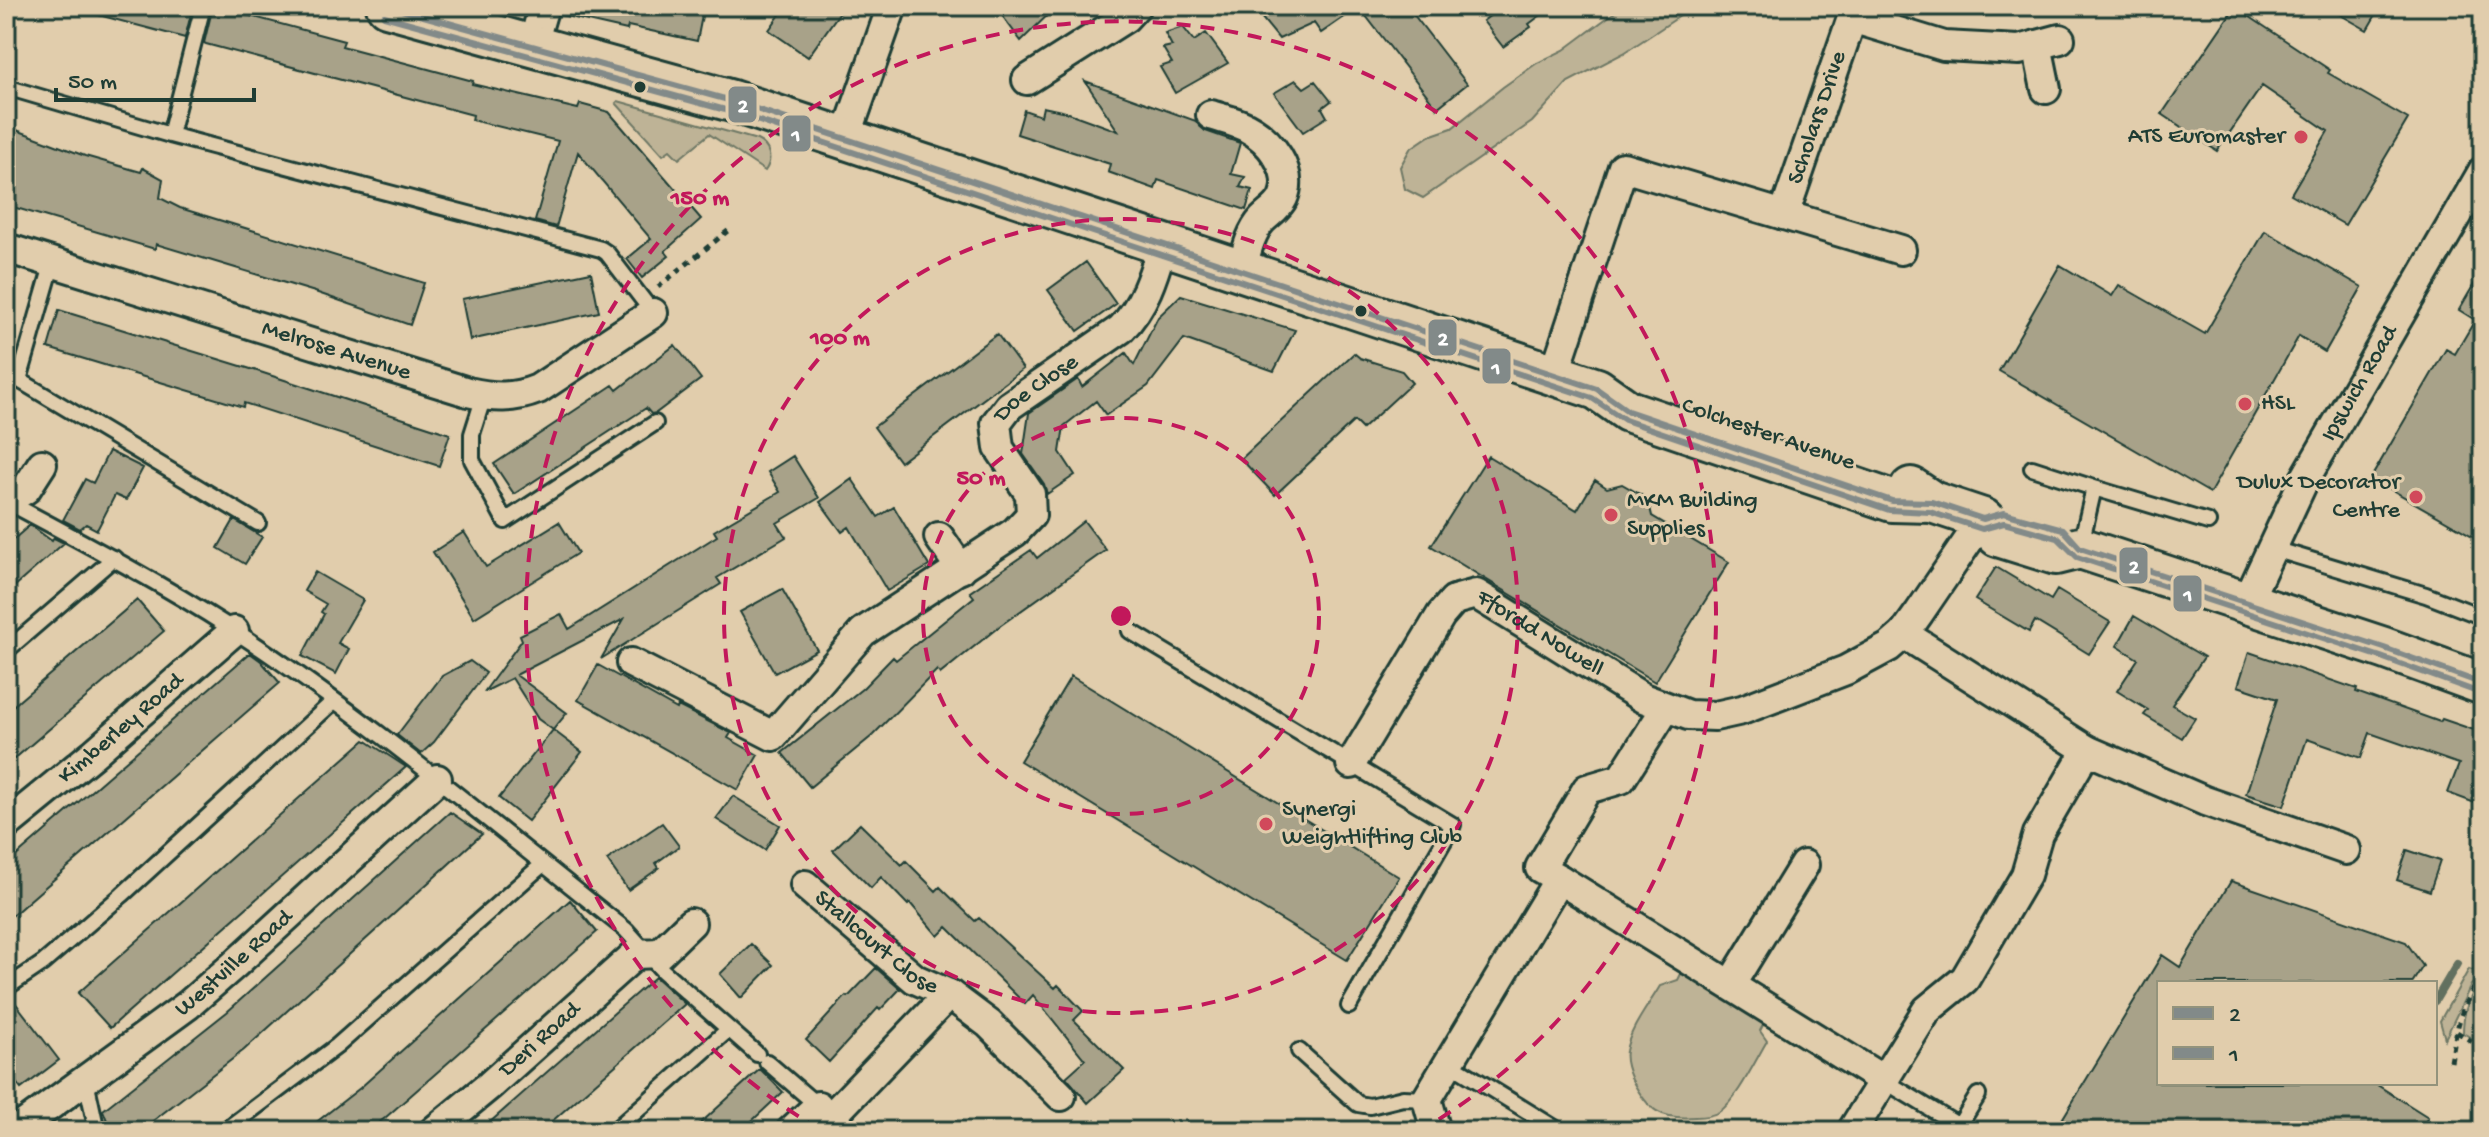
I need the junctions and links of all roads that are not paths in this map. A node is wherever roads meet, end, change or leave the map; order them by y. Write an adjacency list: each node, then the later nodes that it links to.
1 (203, 6): 11 (lane)
2 (387, 6): 6 (street, Colchester Avenue)
3 (544, 6): 6 (street)
4 (892, 6): 12 (street)
5 (1136, 6): 7 (street)
6 (532, 47): 12 (street, Colchester Avenue)
7 (1027, 80)
8 (6, 87): 11 (lane)
9 (2046, 89): 14 (street, Scholars Drive)
10 (1211, 115): 19 (street)
11 (170, 135): 20 (lane)
12 (845, 140): 15 (street, Colchester Avenue)
13 (2483, 171): 33 (street, Ipswich Road)
14 (1784, 215): 17 (street, Scholars Drive); 21 (street, Scholars Drive)
15 (1162, 246): 19 (street, Colchester Avenue); 35 (street, Doe Close)
16 (6, 248): 18 (street, Melrose Avenue)
17 (1901, 250)
18 (53, 262): 22 (street, Melrose Avenue); 30 (lane)
19 (1241, 271): 21 (street, Colchester Avenue)
20 (648, 307): 22 (street, Melrose Avenue)
21 (1554, 375): 28 (street, Colchester Avenue)
22 (484, 396): 23 (lane)
23 (655, 423)
24 (42, 464): 27 (street)
25 (2032, 468): 26 (lane)
26 (2094, 488): 29 (lane); 32 (lane)
27 (6, 501): 34 (lane)
28 (1983, 519): 32 (street, Colchester Avenue); 40 (street, Ffordd Nowell)
29 (2208, 522)
30 (258, 523)
31 (939, 537): 35 (street)
32 (2080, 548): 36 (street, Colchester Avenue)
33 (2271, 548): 36 (street, Ipswich Road); 37 (lane)
34 (114, 558): 38 (lane); 41 (lane)
35 (961, 569): 42 (street, Doe Close)
36 (2247, 602): 43 (street, Colchester Avenue)
37 (2483, 617)
38 (234, 631): 44 (lane); 49 (street, Kimberley Road)
39 (1130, 631): 47 (lane)
40 (1904, 634): 45 (street, Ffordd Nowell); 46 (street)
41 (6, 651)
42 (631, 663)
43 (2483, 684)
44 (334, 701): 48 (lane); 58 (lane)
45 (1666, 708): 47 (street, Ffordd Nowell); 53 (street)
46 (2087, 750): 50 (street); 64 (street)
47 (1351, 764): 60 (lane)
48 (437, 779): 51 (lane); 65 (street, Westville Road)
49 (6, 825)
50 (2346, 850)
51 (543, 864): 56 (lane); 73 (lane)
52 (1804, 865): 57 (street)
53 (1559, 879): 57 (street); 63 (street)
54 (805, 885): 59 (street, Stallcourt Close)
55 (691, 923): 56 (street, Deri Road)
56 (648, 953): 61 (lane); 74 (street, Deri Road)
57 (1731, 984): 64 (street)
58 (6, 988)
59 (949, 994): 67 (street, Stallcourt Close); 69 (street, Stallcourt Close)
60 (1349, 1006)
61 (729, 1029): 69 (lane); 75 (lane)
62 (1299, 1051): 68 (lane)
63 (1449, 1063): 68 (street); 70 (lane)
64 (1883, 1080): 66 (lane); 78 (street)
65 (86, 1081): 71 (street, Westville Road); 72 (lane)
66 (1978, 1095)
67 (1061, 1096)
68 (1427, 1099): 77 (street)
69 (832, 1118): 76 (street, Stallcourt Close)
70 (1558, 1130)
71 (15, 1131)
72 (97, 1131)
73 (224, 1131)
74 (434, 1131)
75 (614, 1131)
76 (791, 1131)
77 (1436, 1131)
78 (1852, 1131)

